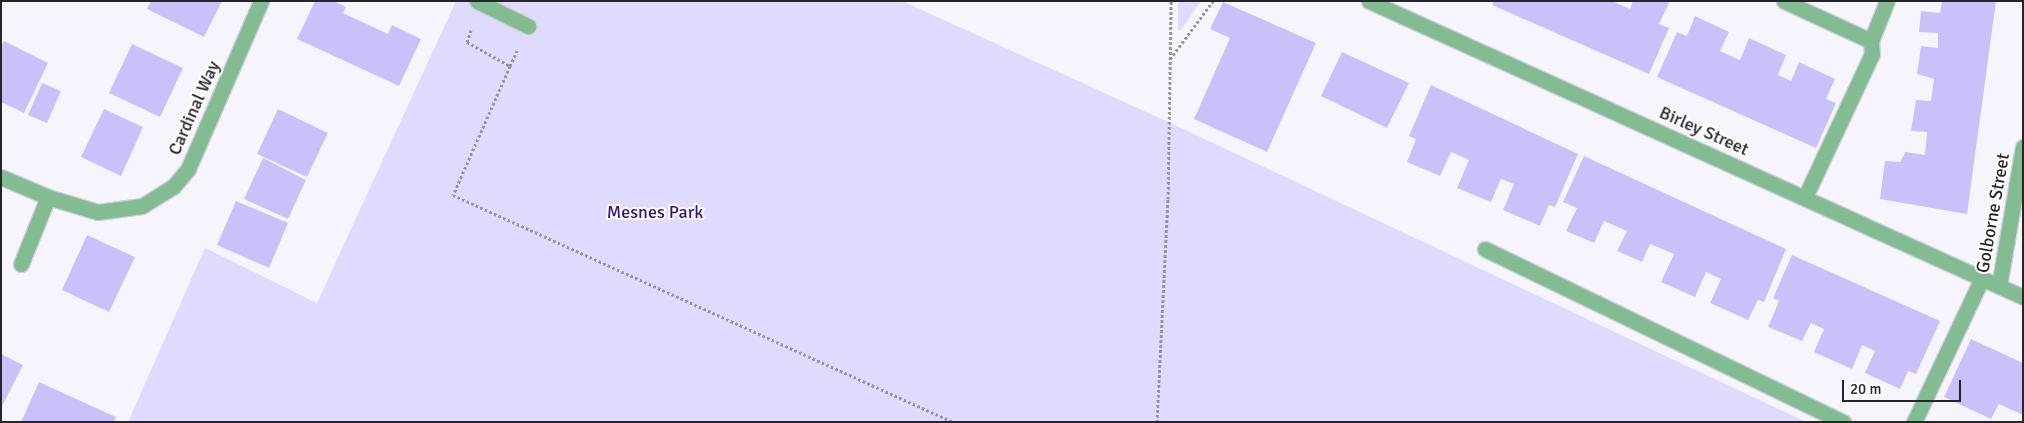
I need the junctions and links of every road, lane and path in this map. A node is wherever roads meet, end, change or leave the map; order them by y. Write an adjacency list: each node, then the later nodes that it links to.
1 (261, 1): 14 (street, Cardinal Way)
2 (1171, 1): 10 (path)
3 (1213, 1): 10 (path)
4 (1369, 1): 15 (street, Birley Street)
5 (1784, 1): 9 (street)
6 (1887, 1): 9 (street)
7 (478, 2): 8 (street)
8 (528, 26)
9 (1871, 41): 15 (street)
10 (1170, 60): 22 (path)
11 (510, 66): 21 (path)
12 (2023, 147): 19 (street, Golborne Street)
13 (1, 177): 14 (street, Cardinal Way)
14 (48, 198): 17 (street)
15 (1805, 198): 18 (street, Birley Street)
16 (1484, 248): 23 (street)
17 (21, 264)
18 (1982, 278): 19 (street, Birley Street); 24 (street)
19 (1999, 286): 20 (street, Birley Street)
20 (2023, 297)
21 (953, 422)
22 (1157, 422)
23 (1843, 422)
24 (1914, 422)

